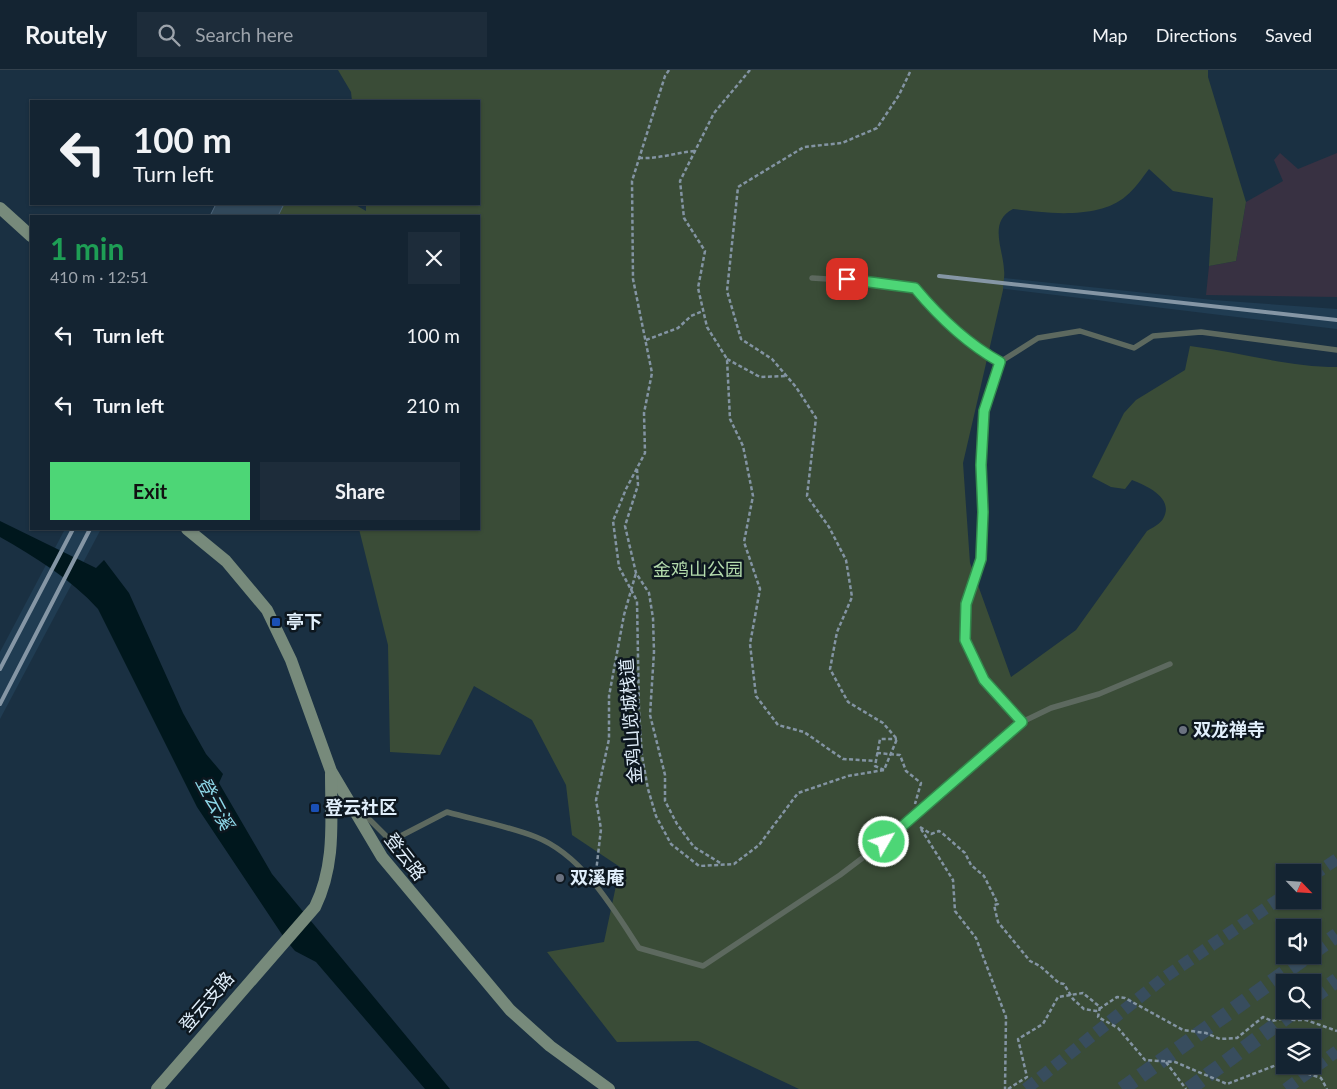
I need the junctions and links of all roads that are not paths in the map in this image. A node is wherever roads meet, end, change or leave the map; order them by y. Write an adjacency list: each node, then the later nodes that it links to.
1 (0, 208): 2 (street)
2 (30, 235)
3 (812, 278): 5 (lane)
4 (1337, 350): 5 (lane)
5 (1000, 362): 8 (lane)
6 (188, 530): 9 (street, 登云路)
7 (1170, 664): 8 (lane)
8 (1022, 722): 10 (lane)
9 (331, 771): 10 (street, 登云路); 11 (street, 登云支路)
10 (346, 799): 12 (street, 登云路)
11 (157, 1089)
12 (609, 1089)

